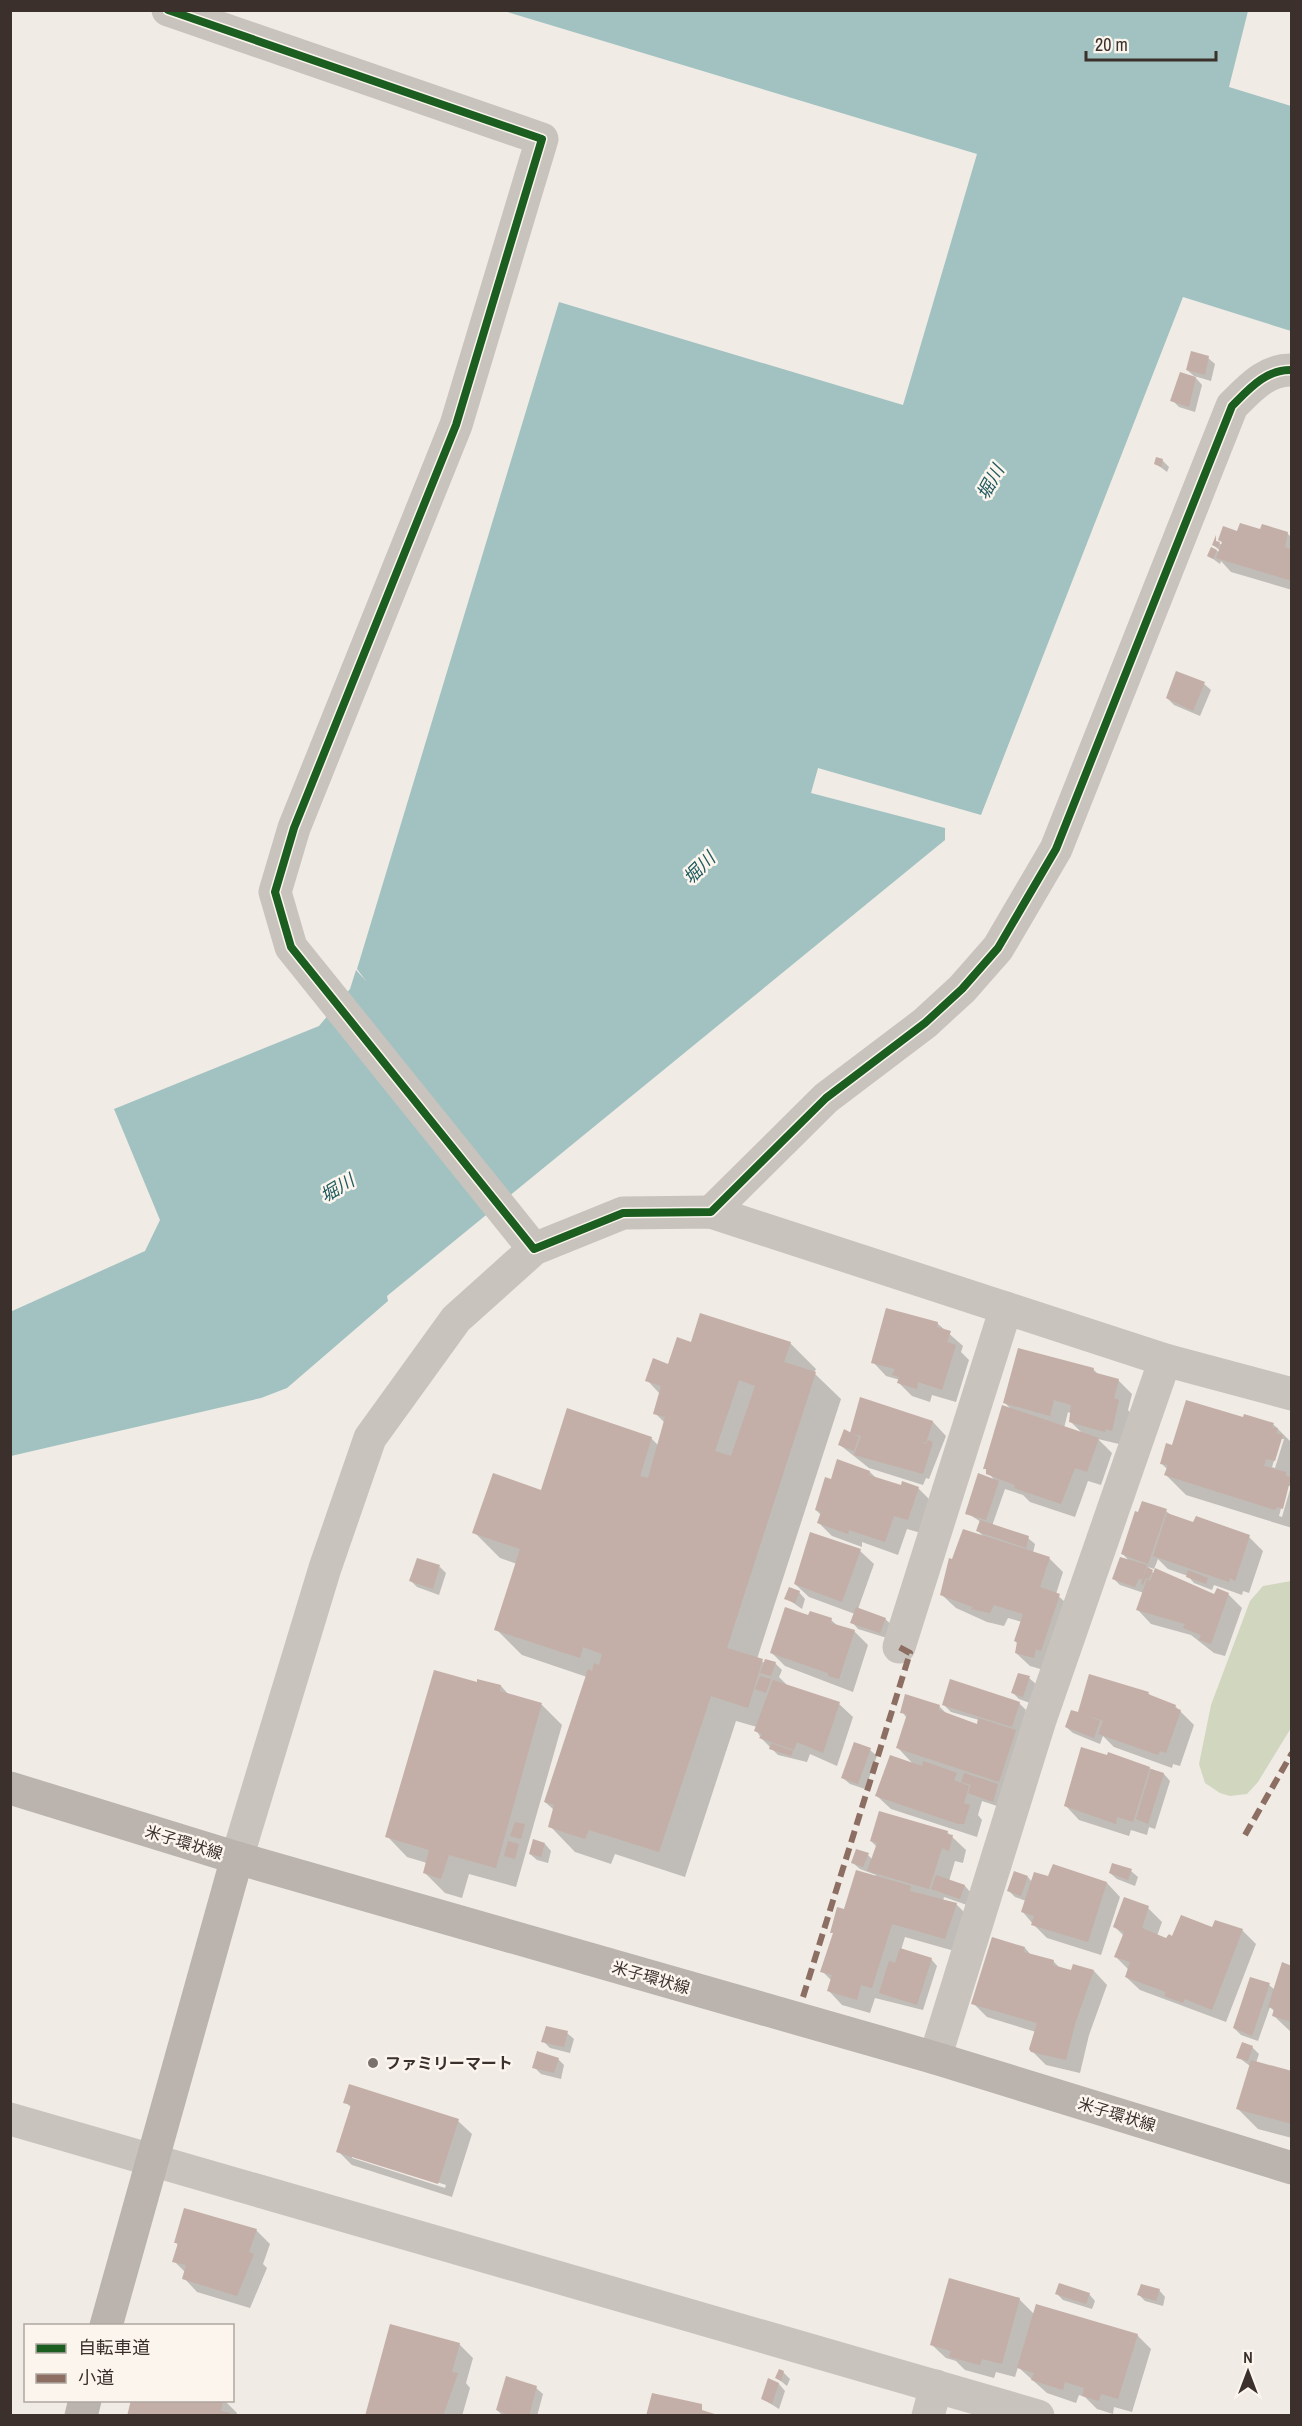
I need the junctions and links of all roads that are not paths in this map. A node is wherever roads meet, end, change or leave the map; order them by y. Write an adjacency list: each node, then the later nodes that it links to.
1 (168, 10): 4 (street)
2 (1292, 370): 3 (street)
3 (711, 1212): 4 (street); 5 (street)
4 (534, 1250): 10 (street)
5 (1006, 1308): 6 (street); 8 (street)
6 (1165, 1360): 7 (street); 11 (street)
7 (1292, 1394)
8 (899, 1647)
9 (10, 1788): 10 (main road, 米子環状線)
10 (237, 1858): 11 (main road, 米子環状線); 13 (main road)
11 (934, 2058): 14 (main road, 米子環状線)
12 (10, 2119): 13 (street)
13 (153, 2158): 15 (main road); 16 (street)
14 (1292, 2168)
15 (106, 2324)
16 (932, 2401): 17 (street)
17 (1038, 2415)

